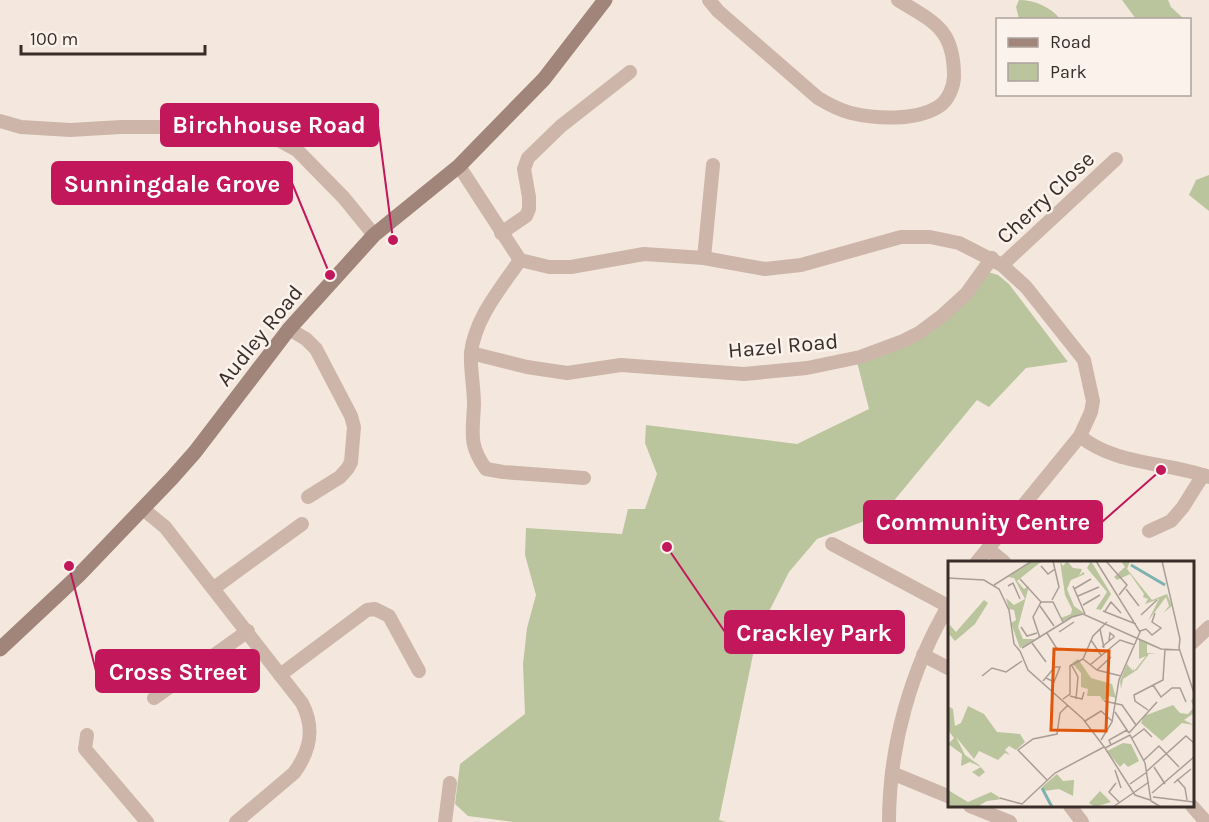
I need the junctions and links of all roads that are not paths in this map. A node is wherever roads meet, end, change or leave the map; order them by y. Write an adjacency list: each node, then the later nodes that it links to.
1 (605, 0): 8 (main road, Audley Road)
2 (709, 0): 3 (street)
3 (898, 0)
4 (630, 72): 9 (street)
5 (0, 121): 10 (street)
6 (1116, 159): 13 (street, Cherry Close)
7 (713, 165): 11 (street)
8 (459, 166): 9 (street); 10 (main road, Audley Road)
9 (501, 232): 12 (street)
10 (374, 235): 14 (main road, Audley Road)
11 (704, 258): 12 (street); 13 (street)
12 (520, 260): 15 (street)
13 (997, 262): 15 (street, Hazel Road); 16 (street)
14 (289, 329): 19 (street); 20 (main road, Audley Road)
15 (471, 353): 18 (street)
16 (1080, 436): 17 (street); 24 (street)
17 (1206, 476): 22 (street)
18 (584, 478)
19 (308, 497)
20 (143, 509): 27 (street); 33 (main road, Audley Road)
21 (302, 524): 27 (street)
22 (1149, 531)
23 (832, 544): 28 (street)
24 (988, 549): 25 (street); 26 (street)
25 (978, 561)
26 (1003, 561)
27 (214, 588): 31 (street)
28 (948, 603)
29 (948, 606): 34 (street)
30 (1209, 627): 32 (street)
31 (248, 631): 37 (street); 38 (street)
32 (1194, 641)
33 (0, 649)
34 (923, 656): 35 (street); 40 (street)
35 (948, 668)
36 (419, 671): 37 (street)
37 (280, 675): 48 (street)
38 (153, 698)
39 (87, 735): 47 (street)
40 (892, 773): 42 (street); 50 (street)
41 (450, 783): 49 (street)
42 (948, 796)
43 (1209, 803): 46 (street)
44 (972, 807): 51 (street)
45 (1071, 807): 52 (street)
46 (1200, 815)
47 (147, 822)
48 (236, 822)
49 (445, 822)
50 (889, 822)
51 (1010, 822)
52 (1082, 822)

